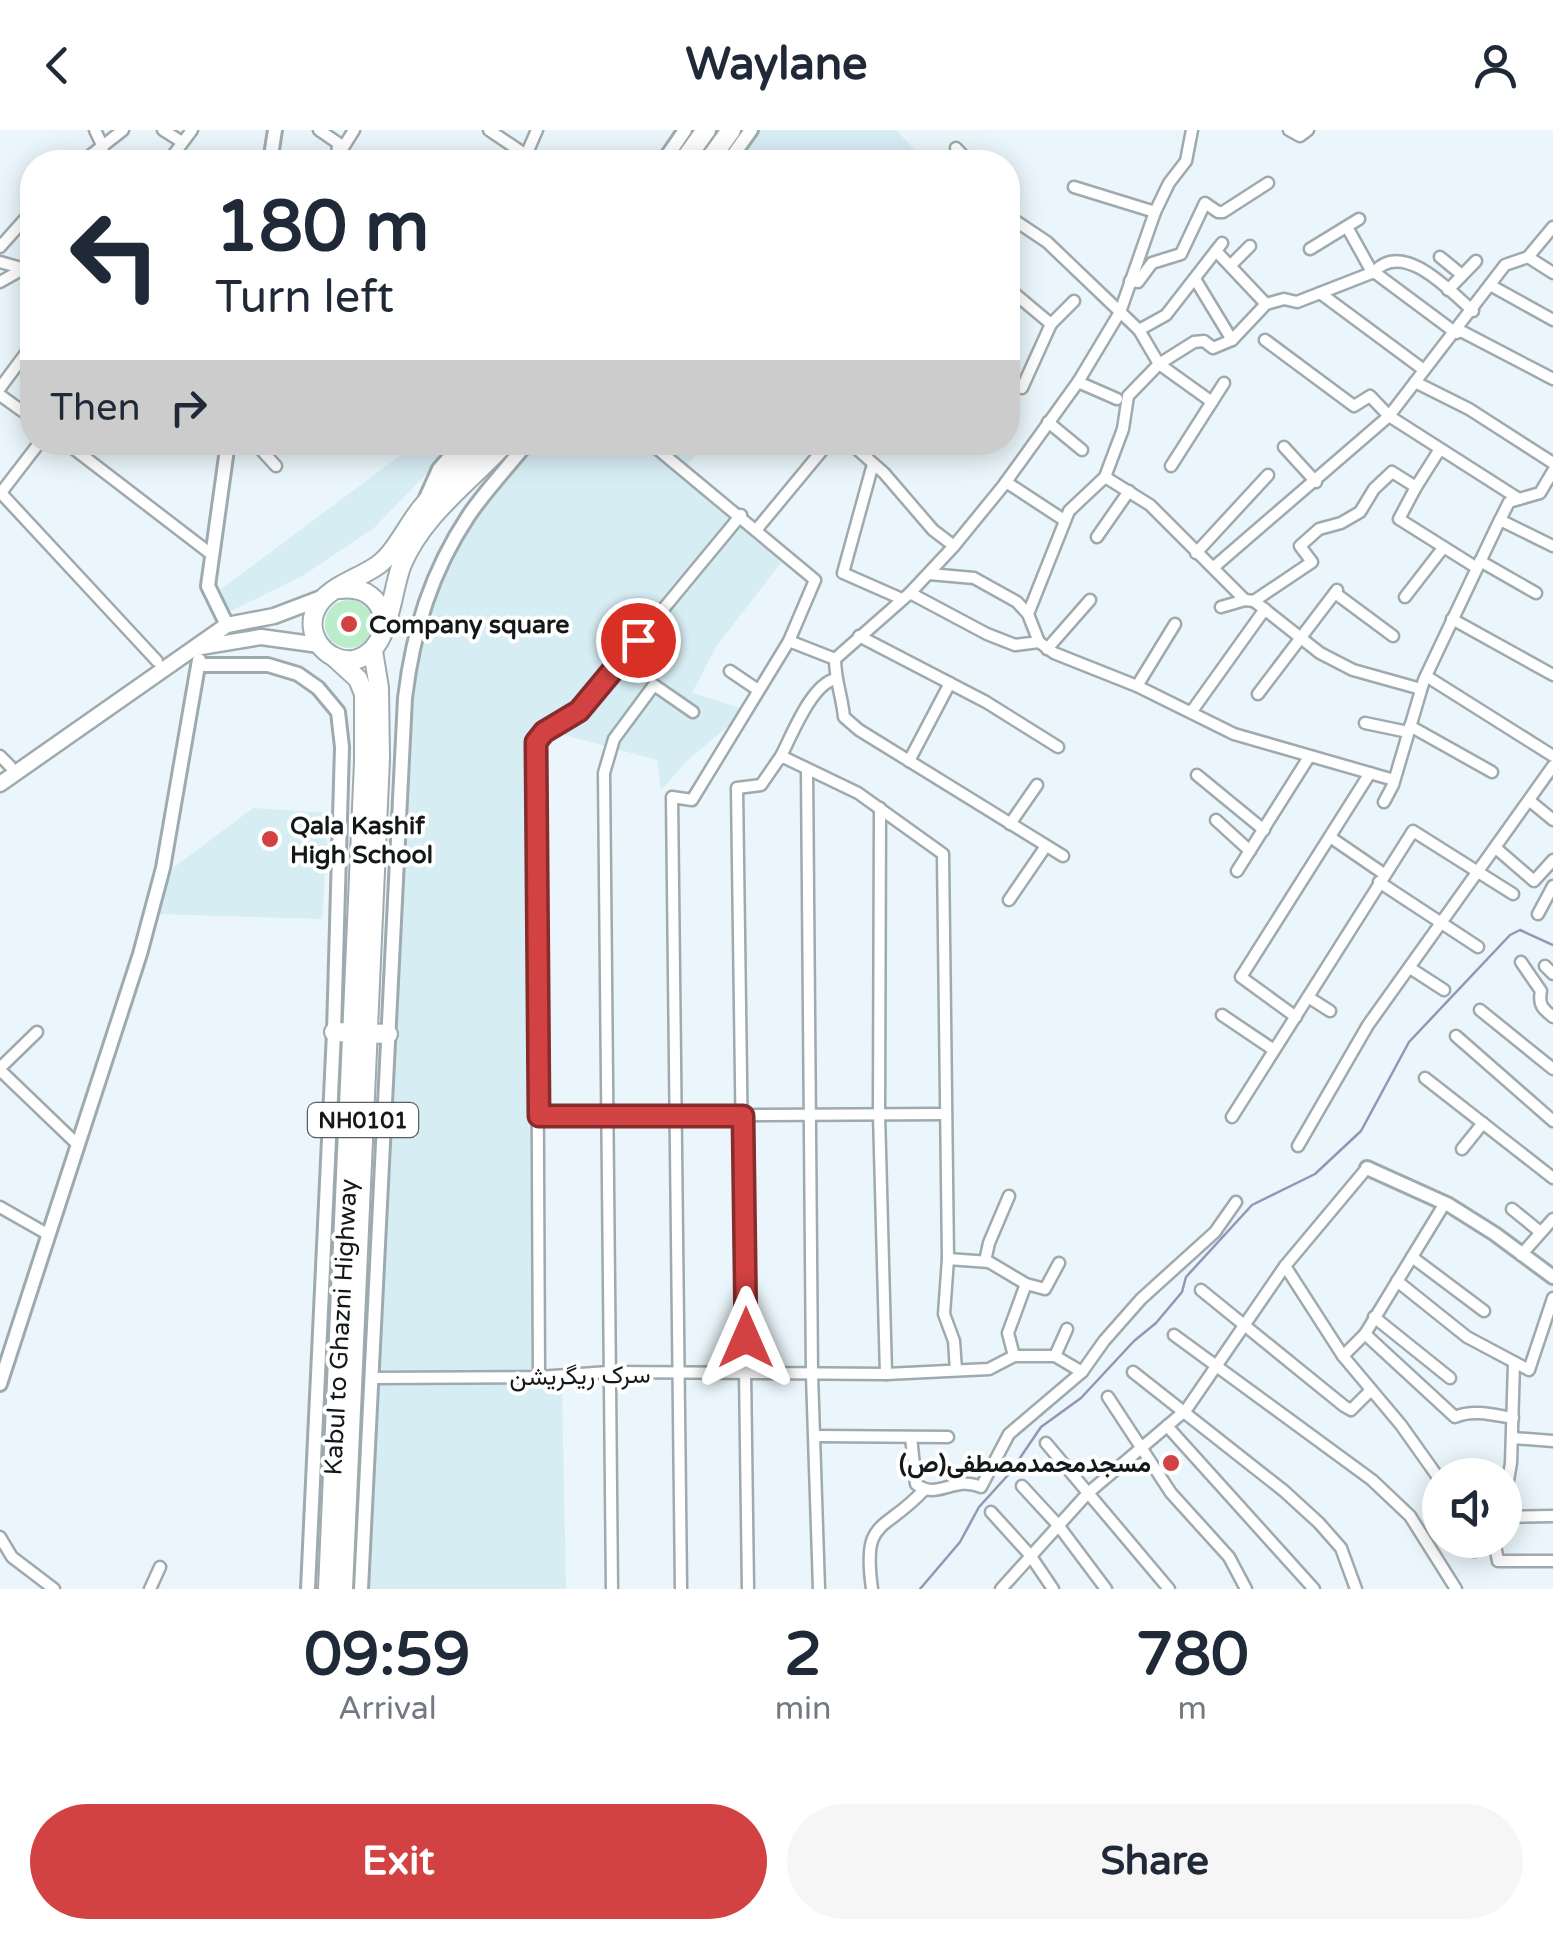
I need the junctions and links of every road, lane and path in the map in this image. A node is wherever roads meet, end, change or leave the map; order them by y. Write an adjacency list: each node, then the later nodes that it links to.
1 (95, 130): 11 (street)
2 (124, 130): 11 (street)
3 (163, 130): 10 (street)
4 (192, 130): 10 (street)
5 (319, 130): 14 (street)
6 (489, 130): 15 (street)
7 (1192, 130): 18 (street)
8 (1289, 130): 9 (street)
9 (1308, 130)
10 (182, 142): 13 (street)
11 (102, 147): 12 (street)
12 (99, 150)
13 (176, 150)
14 (338, 150)
15 (514, 150)
16 (1268, 183): 35 (street)
17 (1074, 187): 18 (street)
18 (1154, 212): 35 (street)
19 (1359, 219): 22 (street)
20 (20, 224): 25 (street)
21 (1020, 224): 43 (street)
22 (1347, 227): 26 (street); 31 (street)
23 (1553, 227): 27 (street)
24 (1250, 246): 30 (street)
25 (0, 247)
26 (1310, 249)
27 (1528, 256): 32 (street); 36 (street)
28 (1440, 257): 33 (street)
29 (1476, 261): 33 (street)
30 (1232, 264): 34 (street); 41 (street)
31 (1373, 272): 37 (street); 38 (street); 47 (street)
32 (1553, 272)
33 (1462, 276): 37 (street)
34 (1195, 279): 46 (street); 48 (street)
35 (1130, 281): 43 (street)
36 (1490, 285): 42 (street); 44 (street)
37 (1448, 290): 42 (street)
38 (1320, 294): 41 (street); 52 (street)
39 (1020, 298): 45 (street)
40 (1074, 301): 45 (street)
41 (1266, 304): 48 (street)
42 (1473, 311): 47 (street)
43 (1120, 312): 46 (street); 54 (street)
44 (1553, 320)
45 (1051, 324): 57 (street)
46 (1140, 330): 51 (street)
47 (1456, 333): 52 (street); 53 (street)
48 (1232, 340): 51 (street)
49 (1266, 340): 62 (street)
50 (20, 362): 58 (street)
51 (1160, 364): 60 (street); 84 (street)
52 (1424, 370): 55 (street)
53 (1553, 380)
54 (1078, 382): 59 (street); 63 (street)
55 (1414, 382): 62 (street); 78 (street)
56 (1224, 383): 60 (street)
57 (1022, 388)
58 (0, 391): 61 (street)
59 (1117, 399)
60 (1212, 402): 81 (street)
61 (20, 408)
62 (1389, 416): 66 (street); 86 (street)
63 (1048, 422): 65 (street); 85 (street)
64 (1284, 446): 86 (street)
65 (1082, 450)
66 (1440, 450): 87 (street); 91 (street)
67 (30, 455): 90 (street)
68 (82, 455): 102 (street)
69 (226, 455): 102 (street)
70 (266, 455): 80 (street)
71 (451, 455): 92 (street)
72 (469, 455): 92 (highway)
73 (494, 455): 116 (highway)
74 (518, 455): 195 (street)
75 (665, 455): 93 (street)
76 (818, 455): 96 (street)
77 (863, 455): 79 (street)
78 (1553, 462)
79 (873, 464): 98 (street); 108 (street)
80 (276, 466)
81 (1171, 466)
82 (1553, 471): 88 (street)
83 (1268, 475): 101 (street)
84 (1105, 477): 89 (street); 94 (street)
85 (1006, 482): 94 (street); 98 (street)
86 (1316, 482): 104 (street)
87 (1416, 487): 100 (street); 111 (street)
88 (1548, 489): 91 (street)
89 (1130, 491): 97 (street); 101 (street)
90 (0, 493): 129 (street)
91 (1520, 500): 95 (street)
92 (422, 506): 107 (highway)
93 (740, 515): 96 (street); 203 (street)
94 (1064, 520): 114 (street)
95 (1500, 520): 99 (street); 103 (street)
96 (756, 529): 122 (street)
97 (1097, 537)
98 (954, 546): 105 (street)
99 (1553, 546)
100 (1442, 548): 103 (street); 109 (street)
101 (1196, 553): 104 (street)
102 (212, 554): 118 (street)
103 (1478, 565): 106 (street); 115 (street)
104 (1214, 567): 111 (street)
105 (929, 574): 108 (street); 114 (street)
106 (1536, 593)
107 (330, 594): 116 (highway); 118 (main road); 123 (highway)
108 (906, 596): 119 (street); 124 (street)
109 (1404, 597)
110 (1090, 600): 124 (street)
111 (1250, 600): 112 (street); 113 (street)
112 (1221, 607)
113 (1265, 610): 121 (street); 140 (street)
114 (1028, 614): 124 (street)
115 (1452, 620): 132 (street); 133 (street)
116 (385, 623): 126 (highway)
117 (1175, 624): 136 (street)
118 (227, 625): 125 (main road)
119 (859, 636): 128 (street); 135 (street)
120 (1393, 636): 121 (street)
121 (1300, 638): 137 (street); 139 (street)
122 (789, 641): 128 (street); 138 (street)
123 (319, 645): 125 (main road); 127 (highway, NH0101)
124 (1043, 645): 136 (street)
125 (193, 648): 129 (main road); 130 (street); 156 (main road)
126 (373, 650): 127 (highway); 194 (highway, Kabul to Ghazni Highway / NH0101)
127 (334, 657): 180 (highway, Kabul to Ghazni Highway / NH0101)
128 (835, 659): 134 (street)
129 (157, 661): 149 (main road)
130 (200, 665): 181 (street); 211 (street)
131 (730, 671): 138 (street)
132 (1553, 675)
133 (1426, 676): 137 (street); 146 (street)
134 (834, 679): 145 (street); 148 (street)
135 (950, 683): 144 (street); 148 (street)
136 (1137, 686): 140 (street)
137 (1421, 689): 143 (street)
138 (758, 690): 205 (street)
139 (1258, 694)
140 (1192, 711): 147 (street)
141 (693, 712): 204 (street)
142 (1365, 723): 143 (street)
143 (1409, 730): 152 (street); 155 (street)
144 (1058, 747)
145 (781, 756): 151 (street); 206 (street)
146 (1553, 756)
147 (1309, 757): 153 (street); 164 (street)
148 (909, 761): 163 (street)
149 (3, 765)
150 (1553, 766): 158 (street)
151 (807, 770): 160 (street); 207 (street)
152 (1492, 772)
153 (1370, 773): 155 (street); 165 (street)
154 (1197, 775): 164 (street)
155 (1394, 780): 159 (street)
156 (0, 784)
157 (1037, 785): 163 (street)
158 (1530, 801): 162 (street); 167 (street)
159 (1384, 802)
160 (880, 808): 201 (street); 202 (street)
161 (1216, 820): 168 (street)
162 (1553, 820)
163 (1010, 824): 166 (street)
164 (1264, 830): 168 (street)
165 (1330, 838): 174 (street); 190 (street)
166 (1046, 846): 169 (street); 177 (street)
167 (1496, 849): 172 (street); 173 (street)
168 (1250, 851): 171 (street)
169 (1062, 856)
170 (1553, 860): 173 (street)
171 (1237, 871)
172 (1480, 873): 174 (street); 176 (street); 179 (street)
173 (1549, 875)
174 (1382, 878): 179 (street); 186 (street)
175 (1553, 886): 178 (street)
176 (1514, 894)
177 (1008, 900)
178 (1538, 914)
179 (1444, 923): 182 (street); 184 (street)
180 (357, 926): 181 (highway); 194 (highway, Kabul to Ghazni Highway / NH0101)
181 (336, 927): 193 (street)
182 (1478, 947)
183 (1522, 962): 191 (street)
184 (1410, 968): 185 (street); 212 (street)
185 (1444, 990)
186 (1308, 997): 188 (street); 190 (street)
187 (1480, 1010): 199 (street)
188 (1330, 1011)
189 (1222, 1015): 197 (street)
190 (1296, 1017): 197 (street)
191 (1553, 1017)
192 (36, 1032): 198 (street)
193 (334, 1032): 194 (highway); 214 (street)
194 (360, 1033): 195 (highway); 215 (highway, Kabul to Ghazni Highway / NH0101); 243 (highway, Kabul to Ghazni Highway / NH0101)
195 (388, 1034): 250 (street)
196 (1456, 1036): 209 (street)
197 (1274, 1050): 208 (street)
198 (0, 1069): 211 (street)
199 (1553, 1070)
200 (1425, 1078): 210 (street)
201 (879, 1114): 202 (street); 207 (street); 256 (street)
202 (946, 1114): 228 (street)
203 (539, 1116): 204 (street); 259 (street)
204 (607, 1116): 205 (street); 252 (street)
205 (676, 1116): 206 (street); 255 (street)
206 (743, 1116): 207 (street); 257 (street)
207 (812, 1116): 258 (street)
208 (1232, 1117)
209 (1553, 1121)
210 (1484, 1124): 213 (street); 217 (street)
211 (78, 1145): 225 (street)
212 (1298, 1146)
213 (1462, 1148)
214 (327, 1157): 215 (highway); 262 (street)
215 (348, 1159): 243 (highway, Kabul to Ghazni Highway / NH0101)
216 (1367, 1168): 220 (street); 231 (street)
217 (1553, 1178)
218 (1009, 1196): 229 (street)
219 (1236, 1202): 253 (street)
220 (1445, 1203): 226 (street); 227 (street)
221 (0, 1207): 225 (street)
222 (1512, 1209): 224 (street)
223 (1553, 1219): 224 (street)
224 (1540, 1231): 226 (street)
225 (49, 1235): 261 (street)
226 (1520, 1255): 232 (street)
227 (1412, 1257): 233 (street); 237 (street)
228 (948, 1259): 229 (street); 251 (street)
229 (986, 1261): 234 (street)
230 (1058, 1263): 234 (street)
231 (1285, 1266): 239 (street); 246 (street)
232 (1553, 1277)
233 (1397, 1280): 238 (street); 248 (street)
234 (1026, 1284): 244 (street)
235 (1201, 1290): 239 (street)
236 (1553, 1298): 248 (street)
237 (1484, 1311)
238 (1374, 1318): 241 (street); 260 (street)
239 (1245, 1327): 249 (street); 264 (street)
240 (1068, 1328): 245 (street)
241 (1365, 1334): 246 (street); 267 (street)
242 (1174, 1335): 249 (street)
243 (346, 1341): 247 (highway, Kabul to Ghazni Highway / NH0101); 263 (highway, Kabul to Ghazni Highway / NH0101)
244 (1014, 1356): 245 (street, سرک ریگریشن); 251 (street, سرک ریگریشن)
245 (1055, 1356): 253 (street)
246 (1343, 1356): 264 (street)
247 (352, 1362): 250 (highway); 294 (highway, Kabul to Ghazni Highway / NH0101)
248 (1514, 1363): 267 (street)
249 (1215, 1366): 266 (street); 308 (street)
250 (371, 1370): 259 (street, سرک ریگریشن); 295 (street)
251 (956, 1370): 256 (street, سرک ریگریشن)
252 (608, 1372): 255 (street, سرک ریگریشن); 259 (street, سرک ریگریشن); 296 (street)
253 (1082, 1372): 279 (street)
254 (1133, 1372): 266 (street)
255 (678, 1373): 257 (street, سرک ریگریشن); 297 (street)
256 (886, 1374): 258 (street, سرک ریگریشن)
257 (746, 1375): 258 (street, سرک ریگریشن); 298 (street)
258 (812, 1375): 269 (street)
259 (539, 1377)
260 (1450, 1378)
261 (0, 1384)
262 (316, 1385): 263 (highway); 292 (street)
263 (338, 1386): 293 (highway, Kabul to Ghazni Highway / NH0101)
264 (1371, 1390): 276 (street)
265 (1108, 1398): 275 (street)
266 (1182, 1414): 268 (street); 307 (street)
267 (1513, 1418): 272 (street)
268 (1167, 1426): 275 (street); 306 (street)
269 (815, 1436): 270 (street); 299 (street)
270 (911, 1437): 271 (street); 279 (street)
271 (948, 1437)
272 (1513, 1438): 273 (street); 277 (street)
273 (1553, 1441)
274 (1046, 1443): 280 (street)
275 (1142, 1447): 280 (street); 305 (street)
276 (1423, 1458)
277 (1510, 1458)
278 (1022, 1486): 284 (street)
279 (924, 1490): 300 (street)
280 (1088, 1492): 284 (street); 304 (street)
281 (991, 1512): 286 (street)
282 (1553, 1516): 283 (street)
283 (1522, 1517)
284 (1058, 1526): 286 (street); 303 (street)
285 (0, 1537): 290 (street)
286 (1030, 1555): 301 (street); 302 (street)
287 (1497, 1558): 288 (street)
288 (1553, 1561)
289 (160, 1567): 291 (street)
290 (54, 1589)
291 (150, 1589)
292 (308, 1589)
293 (328, 1589)
294 (344, 1589)
295 (361, 1589)
296 (612, 1589)
297 (681, 1589)
298 (748, 1589)
299 (819, 1589)
300 (872, 1589)
301 (1002, 1589)
302 (1053, 1589)
303 (1106, 1589)
304 (1168, 1589)
305 (1246, 1589)
306 (1314, 1589)
307 (1356, 1589)
308 (1456, 1589)

